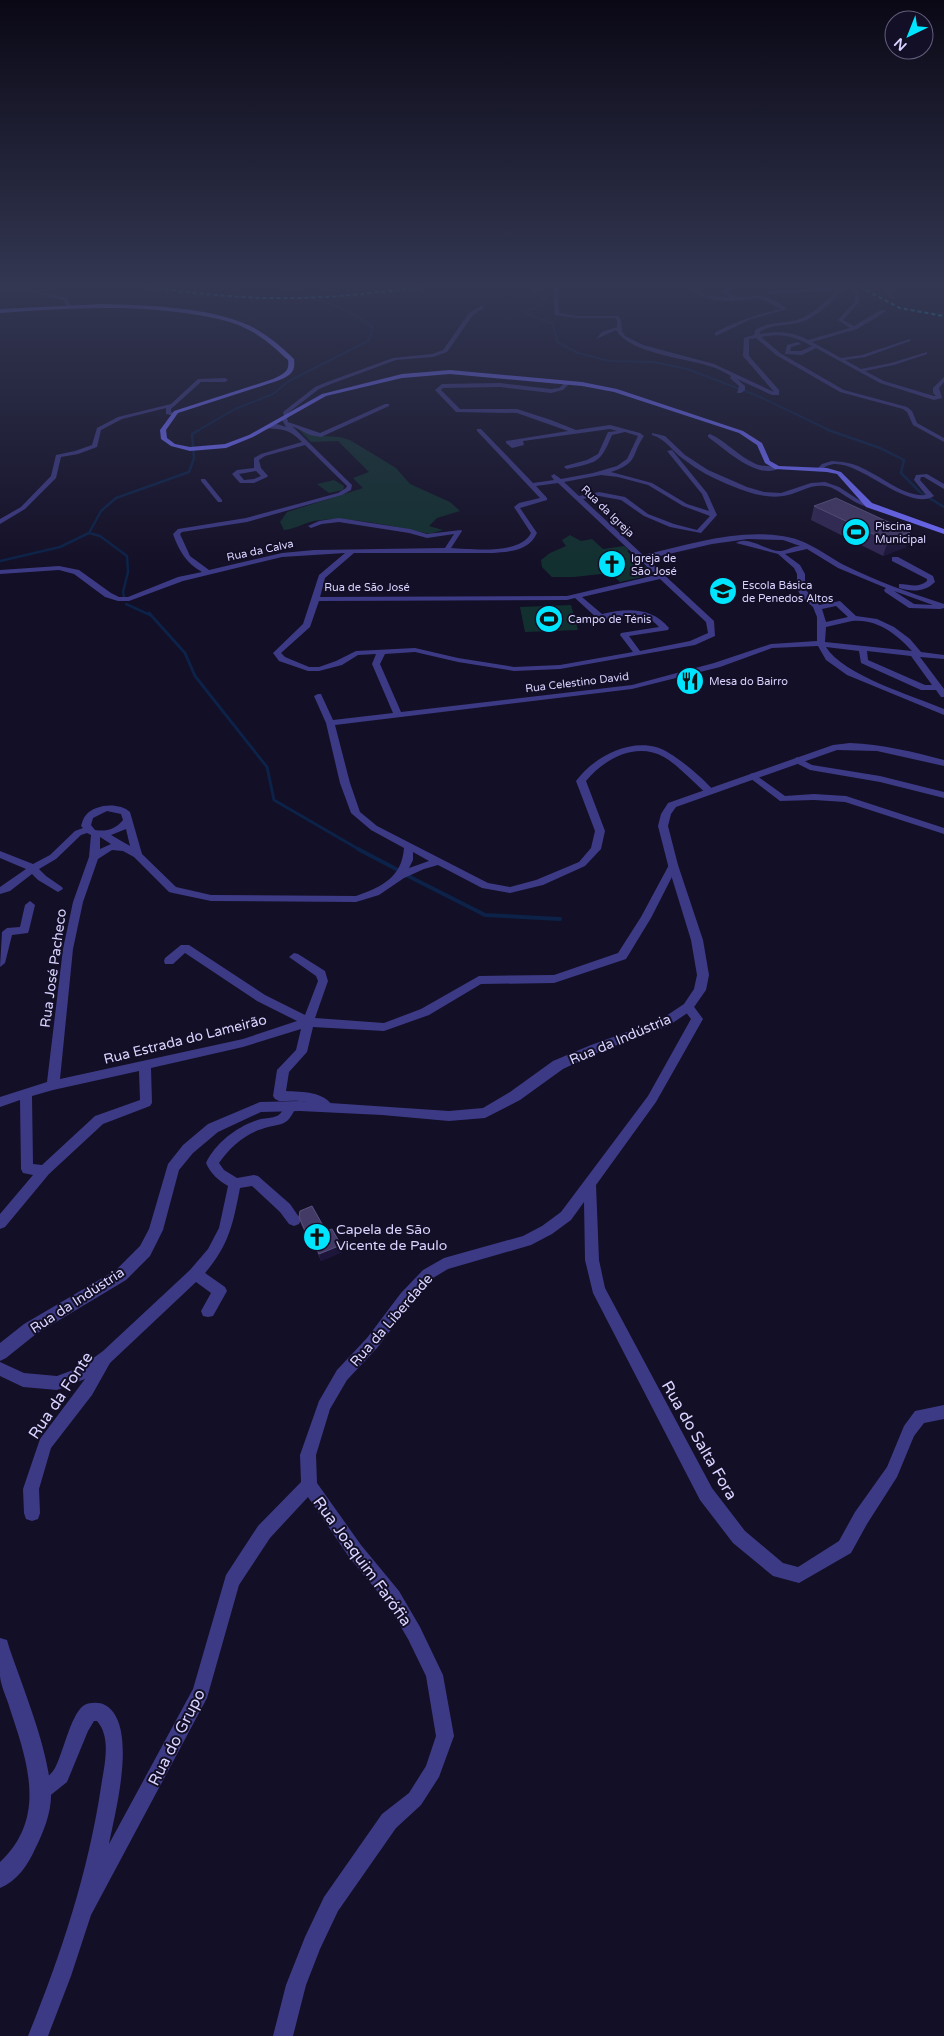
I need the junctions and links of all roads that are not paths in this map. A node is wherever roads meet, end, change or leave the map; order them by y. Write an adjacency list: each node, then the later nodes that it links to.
1 (198, 382): 14 (street)
2 (268, 382): 16 (main road)
3 (332, 382): 17 (street)
4 (377, 382): 17 (main road)
5 (557, 382): 12 (main road)
6 (737, 382): 13 (street)
7 (747, 382): 8 (street)
8 (769, 382)
9 (826, 382): 26 (street)
10 (885, 382): 11 (street)
11 (941, 382)
12 (567, 383): 21 (street); 29 (main road)
13 (740, 391)
14 (172, 405): 16 (street); 43 (street)
15 (387, 405): 17 (street)
16 (174, 415): 18 (main road)
17 (285, 418): 18 (main road); 19 (street)
18 (267, 427): 19 (street)
19 (293, 430): 27 (street)
20 (479, 430): 35 (street)
21 (575, 432): 22 (street); 25 (street)
22 (625, 432): 23 (street); 28 (street)
23 (647, 433): 32 (street, Rua da Igreja); 39 (street); 40 (street)
24 (710, 436): 29 (street)
25 (518, 440)
26 (944, 440)
27 (305, 443): 30 (street); 55 (street)
28 (566, 467)
29 (777, 468): 31 (main road)
30 (258, 469)
31 (819, 470): 36 (street); 40 (main road)
32 (596, 473): 33 (street, Rua da Igreja); 41 (street)
33 (557, 478): 35 (street, Rua da Igreja); 37 (street, Rua da Igreja)
34 (203, 480): 38 (street)
35 (533, 485): 49 (street, Rua da Calva)
36 (944, 487)
37 (579, 498): 42 (street); 52 (street, Rua da Igreja)
38 (220, 501)
39 (708, 501): 41 (street); 42 (street)
40 (869, 505): 45 (main road)
41 (693, 508): 42 (street)
42 (714, 515)
43 (0, 522)
44 (311, 526): 49 (street)
45 (944, 532)
46 (718, 542): 47 (street); 51 (street); 52 (street)
47 (797, 542): 48 (street); 53 (street)
48 (807, 547): 51 (street); 59 (street)
49 (447, 550): 50 (street, Rua da Calva)
50 (352, 552): 55 (street, Rua da Calva); 58 (street)
51 (780, 553): 60 (street)
52 (641, 558): 56 (street, Rua da Igreja)
53 (895, 559)
54 (0, 572): 55 (street, Rua da Calva)
55 (209, 573)
56 (661, 576): 57 (street, Rua de São José); 66 (street, Rua da Igreja)
57 (577, 596): 58 (street, Rua de São José); 66 (street)
58 (316, 599): 65 (street, Rua de São José)
59 (944, 607)
60 (817, 608): 61 (street); 62 (street)
61 (854, 618): 62 (street); 67 (street)
62 (821, 626): 63 (street)
63 (821, 645): 64 (street, Rua Celestino David); 72 (street); 73 (street, Rua Celestino David)
64 (863, 649): 67 (street, Rua Celestino David); 69 (street)
65 (381, 653): 66 (street); 73 (street)
66 (638, 654)
67 (916, 654): 68 (street, Rua Celestino David); 69 (street)
68 (944, 657)
69 (938, 688): 70 (street)
70 (944, 695)
71 (318, 696): 74 (street)
72 (944, 712)
73 (398, 715): 74 (street, Rua Celestino David)
74 (330, 723): 83 (street)
75 (797, 760): 76 (street, Rua da Indústria); 77 (street, Rua da Indústria); 79 (street)
76 (944, 763)
77 (752, 776): 78 (street, Rua da Indústria); 81 (street)
78 (709, 791): 88 (street); 89 (street, Rua da Indústria)
79 (944, 795)
80 (128, 820): 82 (street, Rua José Pacheco); 82 (street, Rua José Pacheco); 86 (street)
81 (944, 831)
82 (96, 832): 84 (street); 87 (street, Rua José Pacheco); 90 (street, Rua José Pacheco)
83 (409, 847): 88 (street); 91 (street)
84 (125, 848): 86 (street); 87 (street)
85 (0, 854): 90 (street)
86 (137, 855): 91 (street)
87 (94, 858): 101 (street, Rua José Pacheco)
88 (438, 862): 91 (street)
89 (673, 865): 98 (street, Rua da Indústria); 99 (street, Rua Estrada do Lameirão)
90 (33, 868): 92 (street); 93 (street, Rua José Pacheco)
91 (400, 876)
92 (58, 889)
93 (0, 891)
94 (30, 905): 97 (street)
95 (294, 958): 99 (street)
96 (169, 961): 99 (street)
97 (0, 963)
98 (688, 1007): 105 (street, Rua da Indústria); 108 (street, Rua da Liberdade)
99 (308, 1022): 100 (street, Rua Estrada do Lameirão); 105 (street)
100 (145, 1066): 101 (street, Rua Estrada do Lameirão); 106 (street)
101 (53, 1086): 102 (street, Rua Estrada do Lameirão)
102 (26, 1094): 103 (street, Rua Estrada do Lameirão); 106 (street)
103 (0, 1102)
104 (290, 1107): 105 (street, Rua da Indústria); 107 (street); 113 (street, Rua da Indústria)
105 (328, 1108)
106 (45, 1170): 110 (street)
107 (235, 1184): 109 (street); 111 (street, Rua da Fonte)
108 (590, 1184): 116 (street, Rua do Salta Fora); 117 (street, Rua da Liberdade)
109 (294, 1220)
110 (0, 1223)
111 (195, 1274): 112 (street); 114 (street, Rua da Fonte)
112 (208, 1310)
113 (0, 1353)
114 (108, 1356): 115 (street, Rua da Fonte); 118 (street, Rua da Fonte)
115 (0, 1369)
116 (944, 1412)
117 (309, 1485): 122 (street, Rua do Grupo); 124 (street, Rua Joaquim Farófia)
118 (32, 1514)
119 (0, 1646): 120 (street)
120 (42, 1792): 121 (street); 122 (street)
121 (0, 1877)
122 (82, 1913): 123 (street)
123 (38, 2036)
124 (283, 2036)

